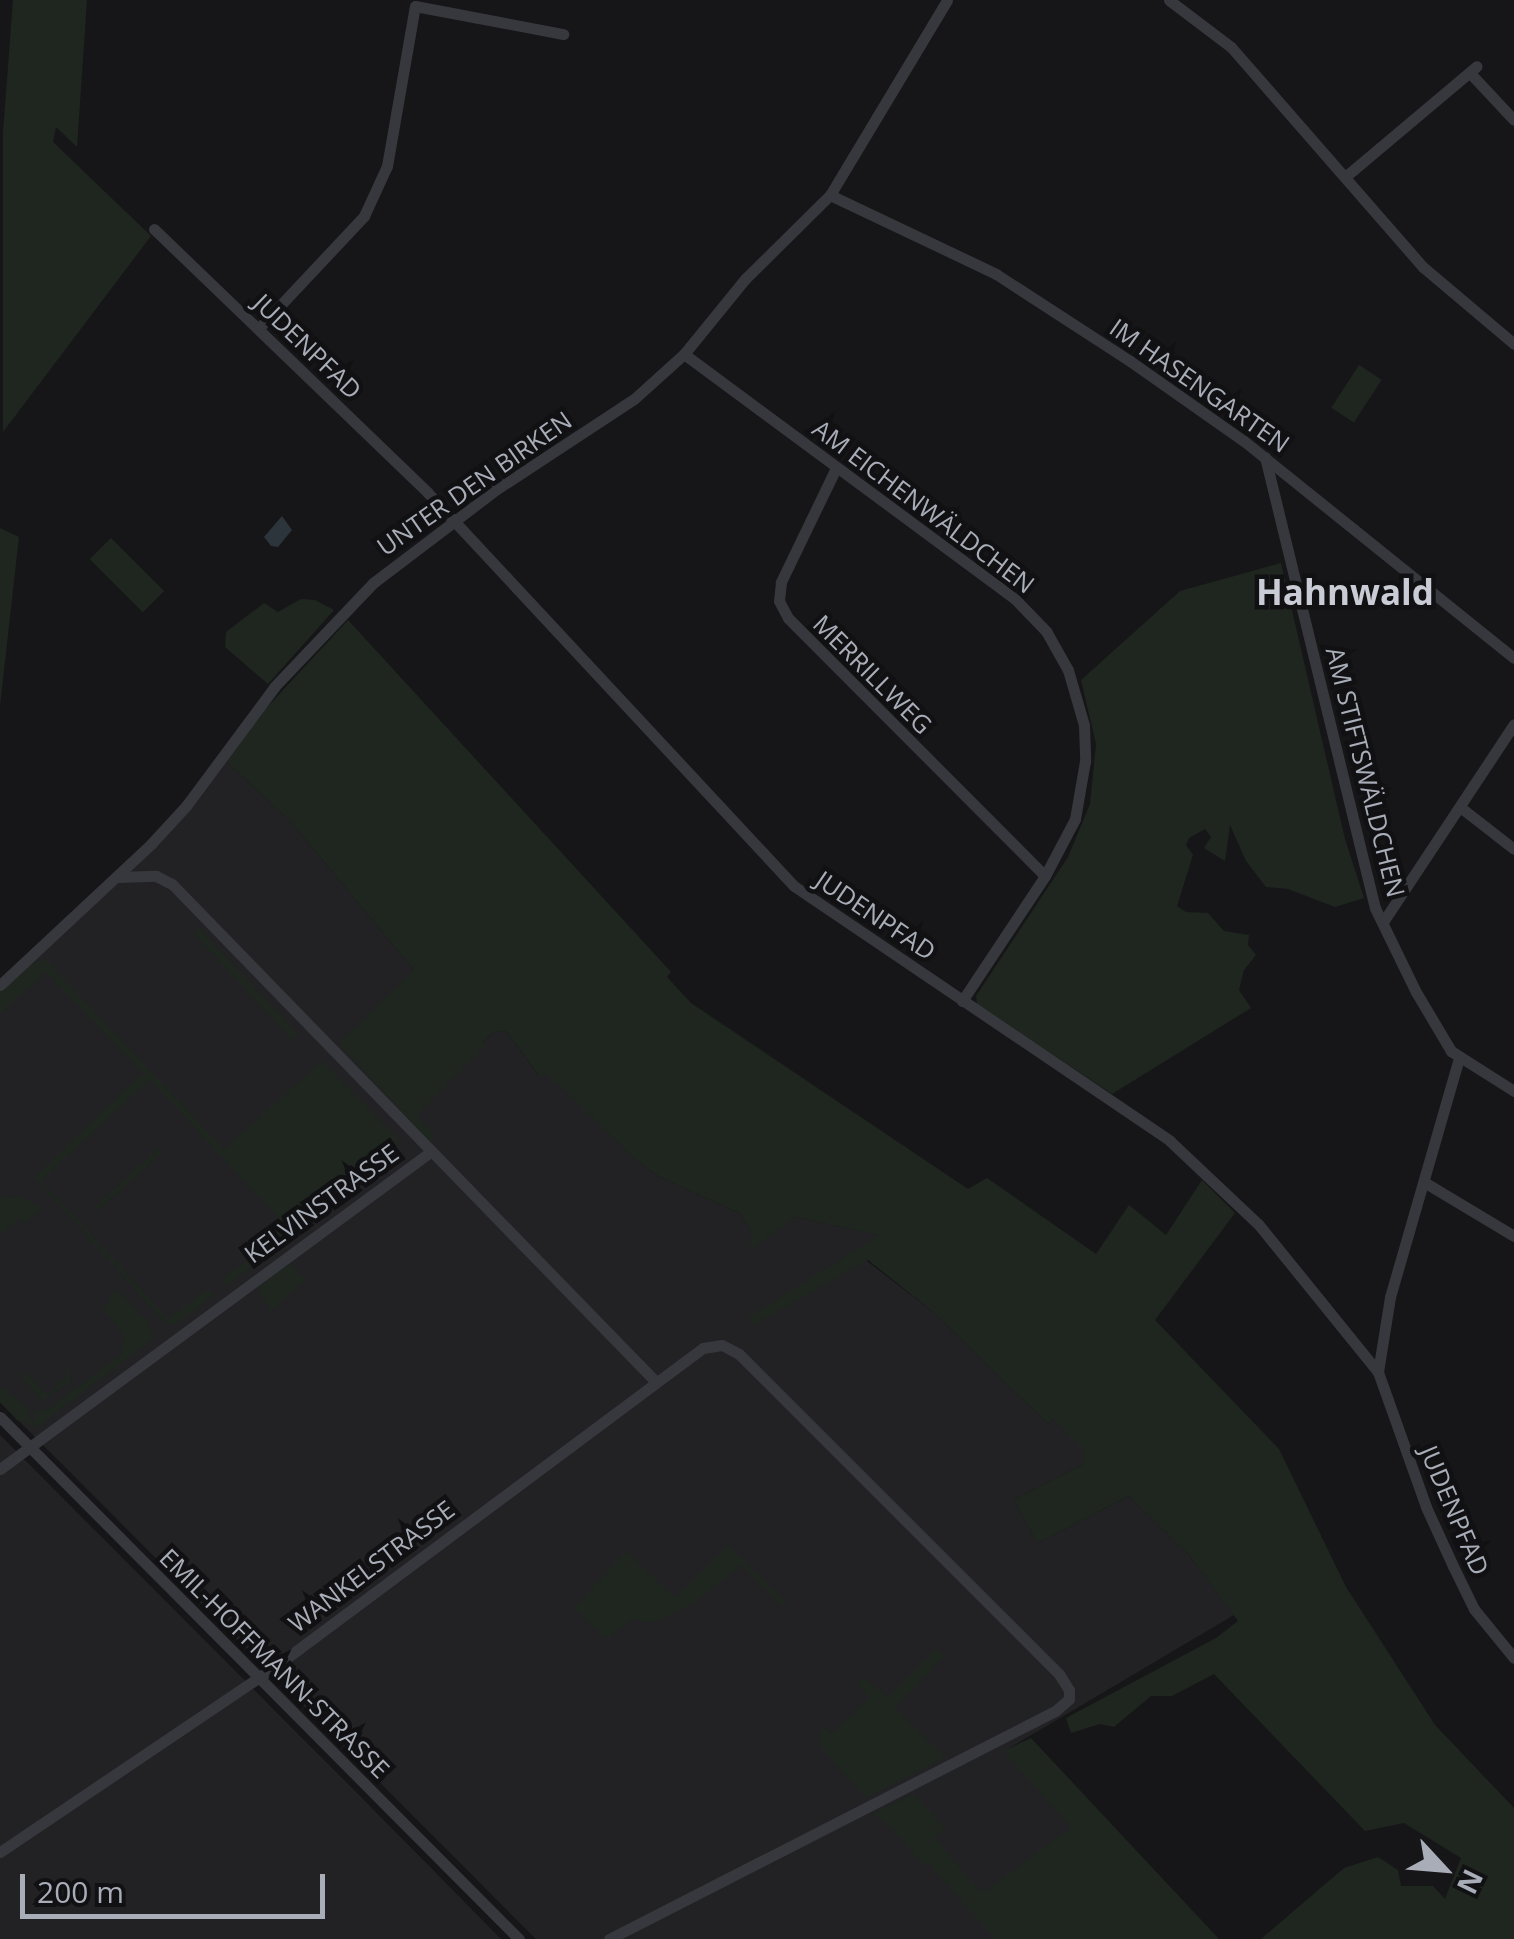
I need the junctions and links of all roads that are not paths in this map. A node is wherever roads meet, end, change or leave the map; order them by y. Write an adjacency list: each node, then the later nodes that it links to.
1 (947, 0): 6 (street, UNTER DEN BIRKEN)
2 (1169, 0): 5 (street)
3 (563, 34): 8 (street)
4 (1514, 120): 5 (street)
5 (1345, 178): 9 (street)
6 (830, 194): 10 (street, UNTER DEN BIRKEN); 11 (street, IM HASENGARTEN)
7 (154, 229): 8 (street, JUDENPFAD)
8 (258, 329): 13 (street, JUDENPFAD)
9 (1514, 344)
10 (684, 354): 12 (street, AM EICHENWÄLDCHEN); 13 (street, UNTER DEN BIRKEN)
11 (1264, 457): 14 (street, IM HASENGARTEN); 20 (street, AM STIFTSWÄLDCHEN)
12 (836, 468): 18 (street, AM EICHENWÄLDCHEN); 18 (street, MERRILLWEG)
13 (454, 522): 19 (street, UNTER DEN BIRKEN); 22 (street, JUDENPFAD)
14 (1514, 658)
15 (1514, 724): 16 (street)
16 (1460, 807): 17 (street); 20 (street)
17 (1514, 849)
18 (1045, 876): 22 (street, AM EICHENWÄLDCHEN)
19 (116, 878): 21 (street, UNTER DEN BIRKEN); 25 (street)
20 (1383, 922): 23 (street, AM STIFTSWÄLDCHEN)
21 (0, 985)
22 (962, 1000): 28 (street, JUDENPFAD)
23 (1459, 1058): 24 (street); 26 (street)
24 (1514, 1091)
25 (429, 1153): 29 (street, KELVINSTRASSE); 31 (street, KELVINSTRASSE)
26 (1424, 1182): 27 (street); 28 (street)
27 (1514, 1236)
28 (1378, 1372): 33 (street, JUDENPFAD)
29 (656, 1382): 34 (street, WANKELSTRASSE); 37 (street, WANKELSTRASSE)
30 (0, 1418): 31 (street, EMIL-HOFFMANN-STRASSE)
31 (27, 1446): 32 (street, KELVINSTRASSE); 34 (street, EMIL-HOFFMANN-STRASSE)
32 (0, 1469)
33 (1514, 1658)
34 (257, 1678): 35 (street, WANKELSTRASSE); 36 (street, EMIL-HOFFMANN-STRASSE)
35 (0, 1852)
36 (519, 1939)
37 (609, 1939)

